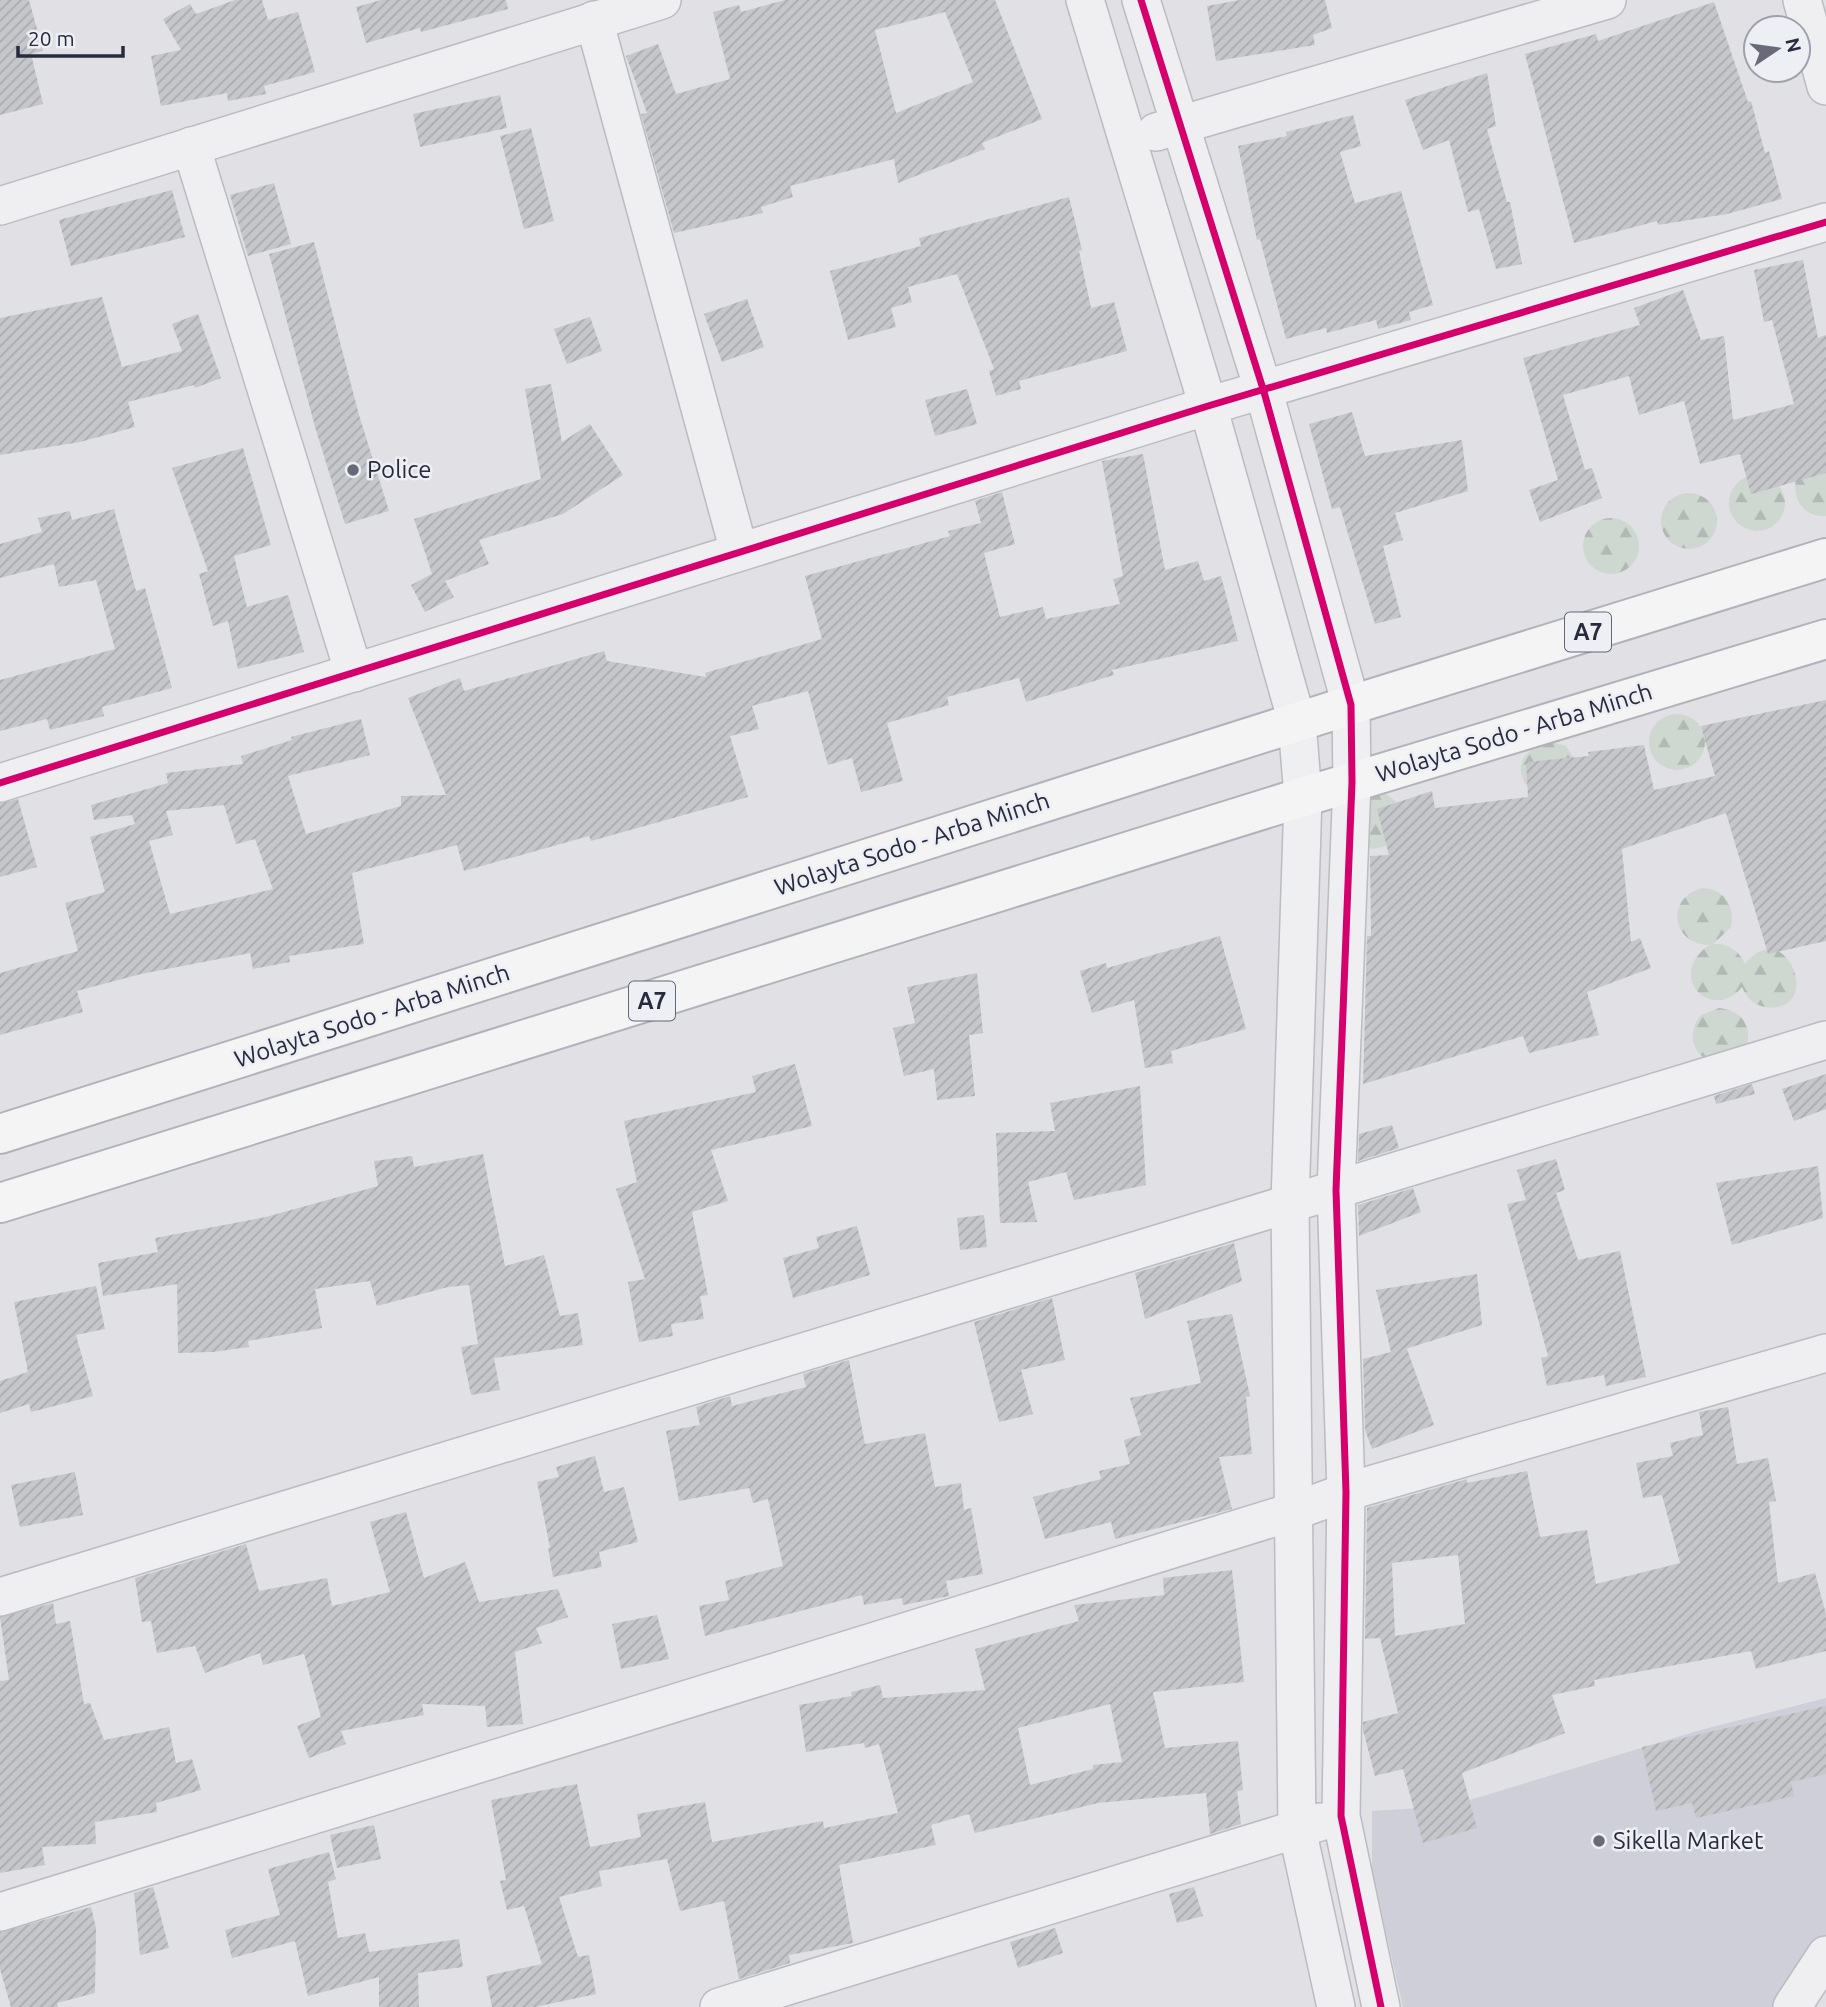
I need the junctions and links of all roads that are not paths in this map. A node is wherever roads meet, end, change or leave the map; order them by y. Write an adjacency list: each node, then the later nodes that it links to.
1 (662, 0): 6 (street)
2 (1085, 0): 9 (street)
3 (1141, 0): 8 (street)
4 (1607, 0): 8 (street)
5 (1802, 0): 7 (street)
6 (594, 20): 10 (street); 15 (street)
7 (1826, 86)
8 (1180, 125): 9 (street); 13 (street)
9 (1129, 140): 14 (street)
10 (191, 146): 11 (street); 18 (street)
11 (0, 206)
12 (1826, 222): 13 (street)
13 (1264, 392): 14 (street); 19 (street)
14 (1208, 406): 15 (street); 20 (street)
15 (739, 551): 18 (street)
16 (1826, 558): 19 (highway, Wolayta Sodo - Arba Minch / A7)
17 (1826, 639): 21 (highway, Wolayta Sodo - Arba Minch / A7)
18 (355, 673): 22 (street)
19 (1351, 705): 20 (highway, Wolayta Sodo - Arba Minch / A7); 21 (street)
20 (1297, 722): 23 (street); 25 (highway, Wolayta Sodo - Arba Minch / A7)
21 (1352, 782): 23 (highway, Wolayta Sodo - Arba Minch / A7); 26 (street)
22 (0, 783)
23 (1303, 797): 27 (highway, Wolayta Sodo - Arba Minch / A7); 28 (street)
24 (1826, 1040): 26 (street)
25 (0, 1134)
26 (1336, 1190): 28 (street); 30 (street)
27 (0, 1203)
28 (1290, 1203): 31 (street); 32 (street)
29 (1826, 1353): 30 (street)
30 (1346, 1492): 31 (street); 33 (street)
31 (1292, 1512): 34 (street); 35 (street)
32 (0, 1597)
33 (1341, 1816): 34 (street); 39 (street)
34 (1297, 1829): 37 (street); 38 (street)
35 (0, 1912)
36 (1826, 1955): 40 (street)
37 (719, 2007)
38 (1336, 2007)
39 (1381, 2007)
40 (1792, 2007)

